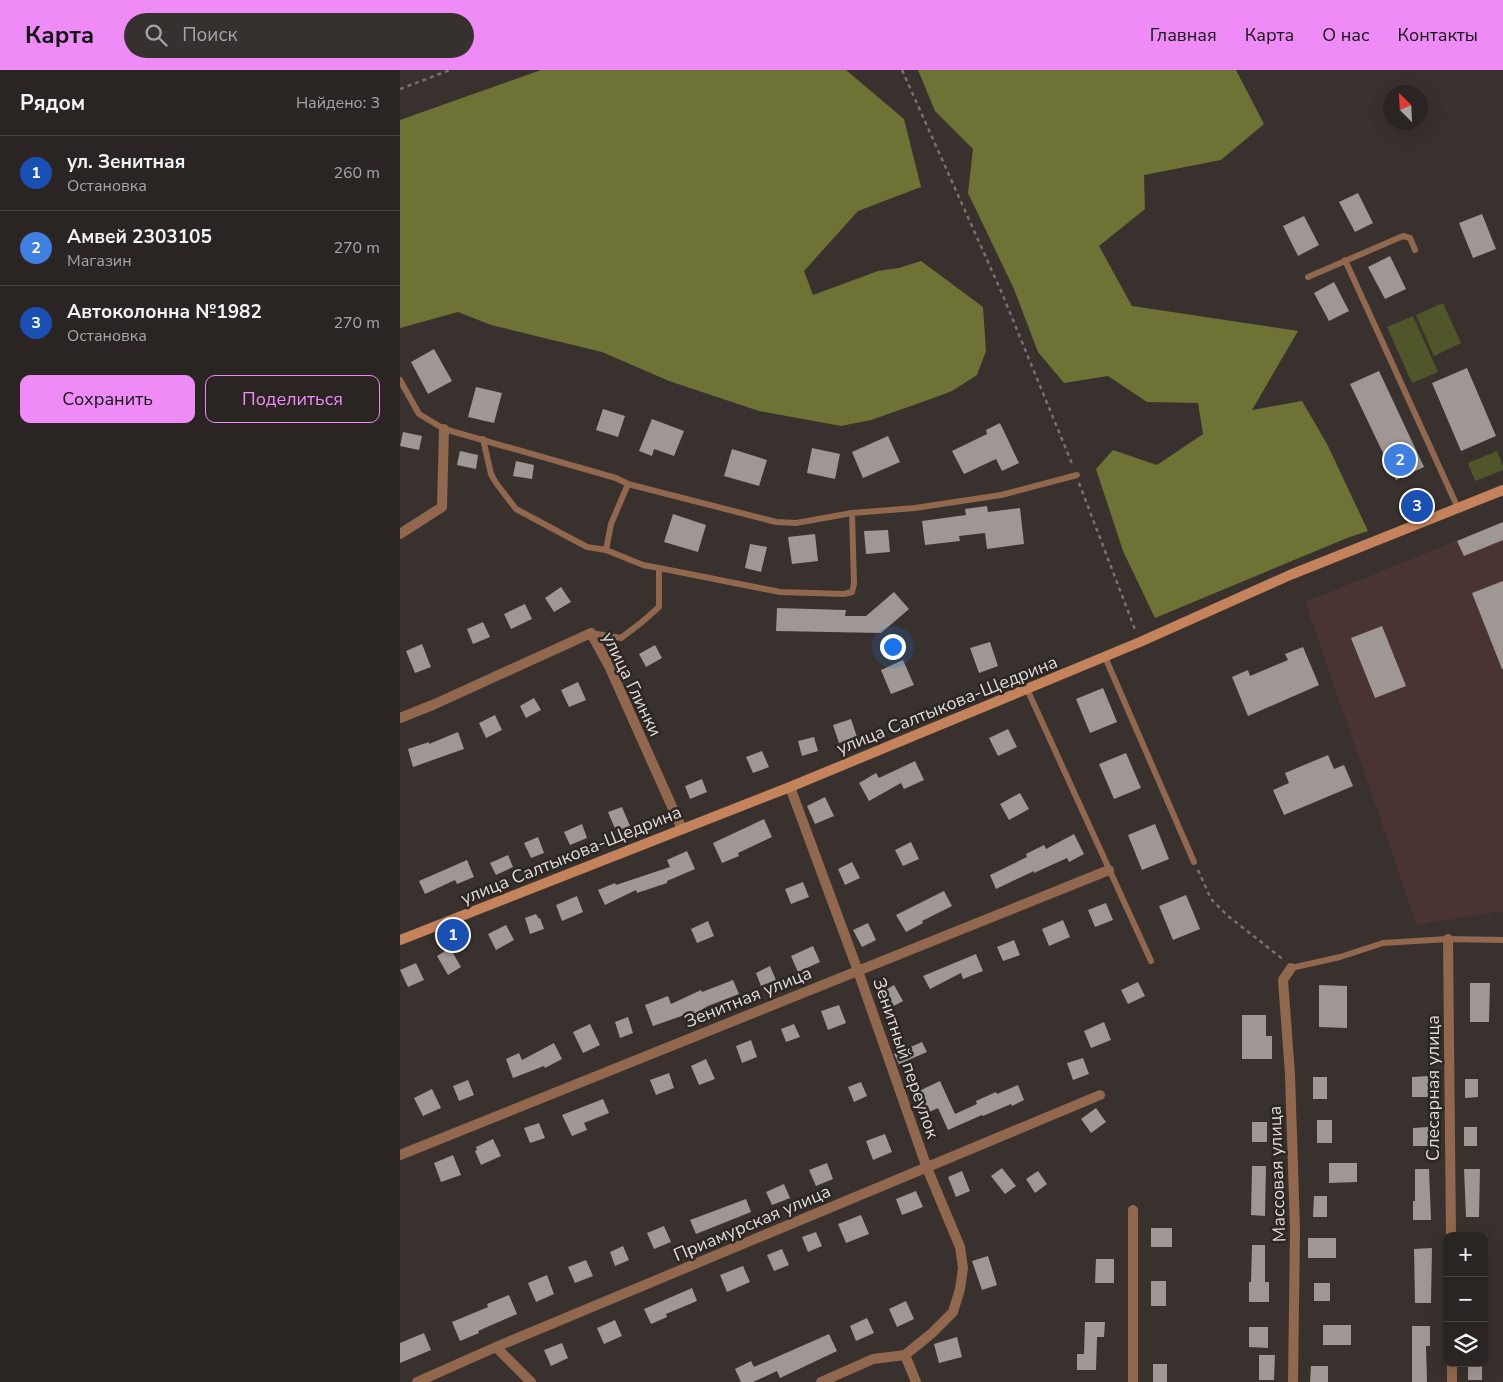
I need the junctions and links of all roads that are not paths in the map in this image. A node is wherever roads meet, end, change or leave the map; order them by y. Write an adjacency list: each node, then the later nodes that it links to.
1 (1416, 250): 2 (lane)
2 (1346, 260): 3 (lane); 10 (lane)
3 (1308, 277)
4 (400, 380): 5 (lane)
5 (444, 429): 6 (lane); 12 (street)
6 (483, 439): 8 (lane); 13 (lane)
7 (1077, 475): 11 (lane)
8 (628, 484): 11 (lane); 13 (lane)
9 (1503, 490): 10 (street, улица Салтыкова-Щедрина)
10 (1458, 508): 16 (street, улица Салтыкова-Щедрина)
11 (852, 513): 14 (lane)
12 (400, 534)
13 (606, 550): 14 (lane)
14 (659, 568): 15 (lane)
15 (591, 633): 18 (street, улица Глинки); 20 (street, улица Глинки)
16 (1105, 656): 17 (street, улица Салтыкова-Щедрина); 21 (lane)
17 (1027, 690): 19 (street, улица Салтыкова-Щедрина); 22 (lane)
18 (400, 718)
19 (790, 787): 20 (street, улица Салтыкова-Щедрина); 28 (street, Зенитный переулок)
20 (682, 829): 24 (street, улица Салтыкова-Щедрина)
21 (1194, 862)
22 (1109, 870): 26 (lane); 28 (street, Зенитная улица)
23 (1448, 939): 25 (lane); 27 (lane); 33 (street, Слесарная улица)
24 (400, 940)
25 (1503, 940)
26 (1151, 960)
27 (1289, 965): 42 (street, Массовая улица)
28 (858, 971): 30 (street, Зенитная улица); 31 (street, Зенитный переулок)
29 (1100, 1094): 31 (street, Приамурская улица)
30 (400, 1155)
31 (927, 1168): 34 (street, Приамурская улица); 35 (street, Зенитный переулок)
32 (1134, 1210): 41 (street)
33 (1450, 1232)
34 (496, 1347): 37 (street, Приамурская улица); 38 (street)
35 (905, 1355): 39 (street); 40 (street)
36 (1452, 1367): 43 (street)
37 (417, 1382)
38 (531, 1382)
39 (821, 1382)
40 (916, 1382)
41 (1133, 1382)
42 (1293, 1382)
43 (1452, 1382)

